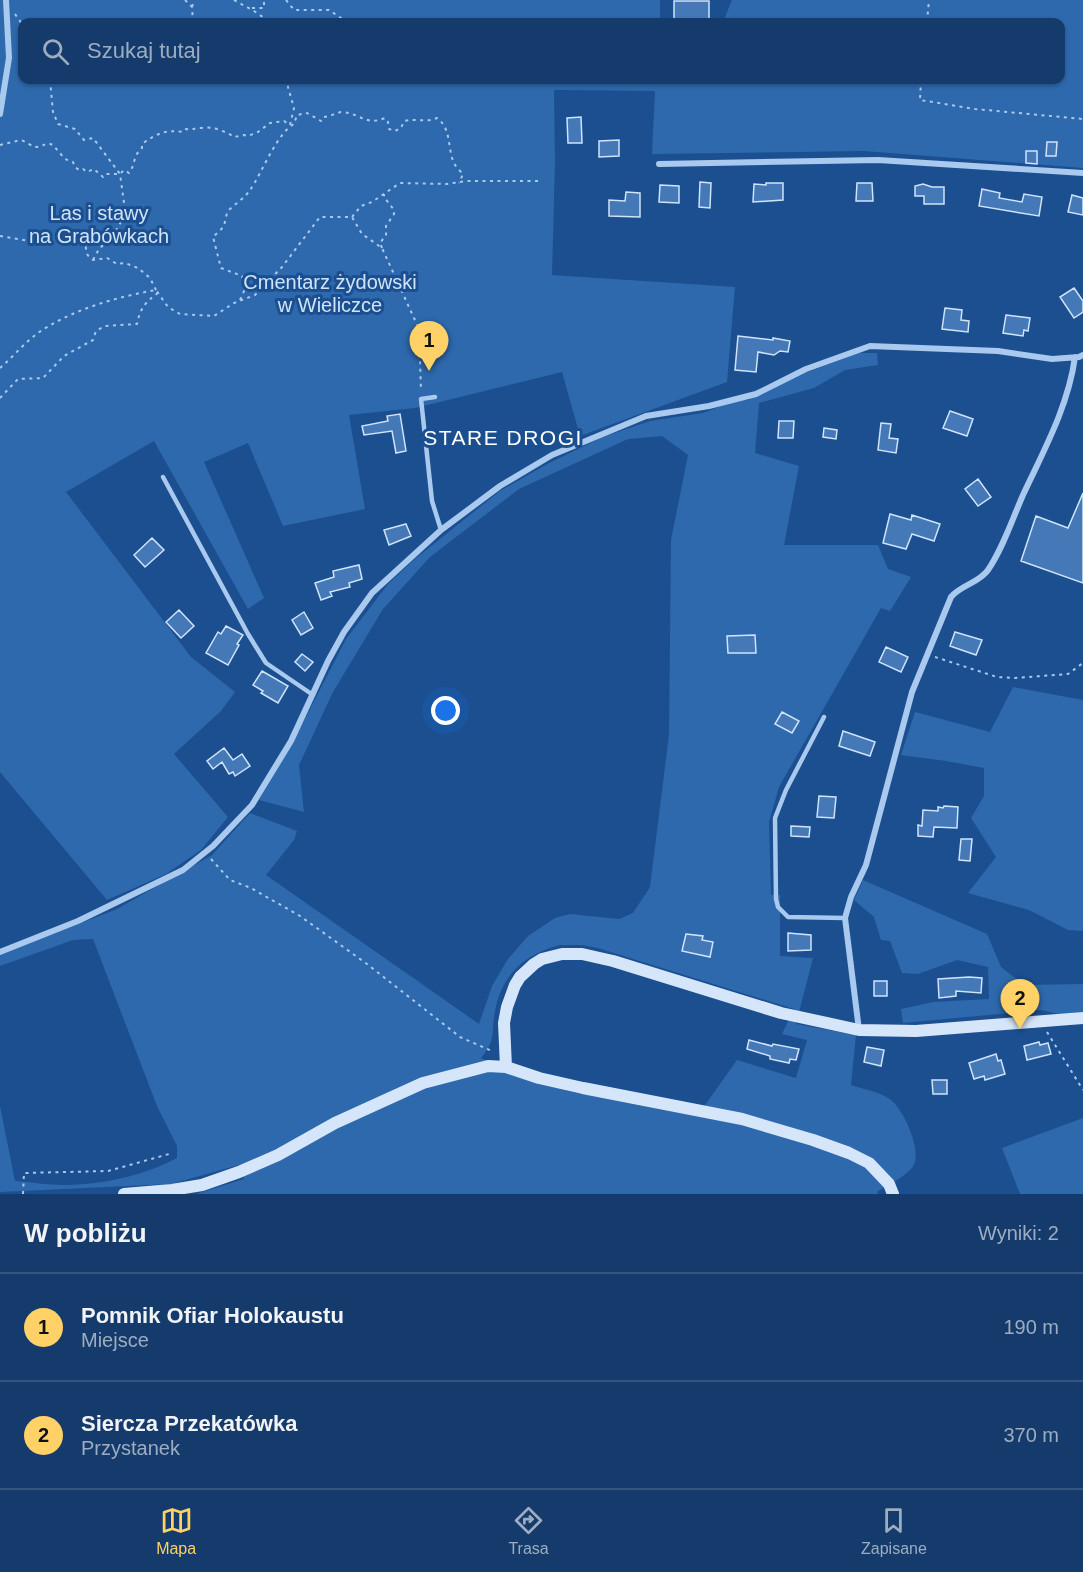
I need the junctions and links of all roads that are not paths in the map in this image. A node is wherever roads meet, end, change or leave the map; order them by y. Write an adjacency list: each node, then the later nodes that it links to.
1 (6, 0): 2 (street)
2 (0, 114)
3 (659, 164): 4 (street)
4 (1083, 173)
5 (1083, 355): 6 (street)
6 (1075, 357): 9 (street); 12 (street)
7 (435, 397): 9 (lane)
8 (163, 477): 10 (lane)
9 (441, 530): 10 (street)
10 (313, 694): 13 (street)
11 (824, 717): 12 (lane)
12 (845, 918): 15 (street)
13 (0, 952)
14 (1083, 1018): 15 (street)
15 (859, 1030): 16 (street)
16 (506, 1061): 18 (street); 19 (street)
17 (124, 1194): 18 (street)
18 (133, 1194)
19 (893, 1194)

